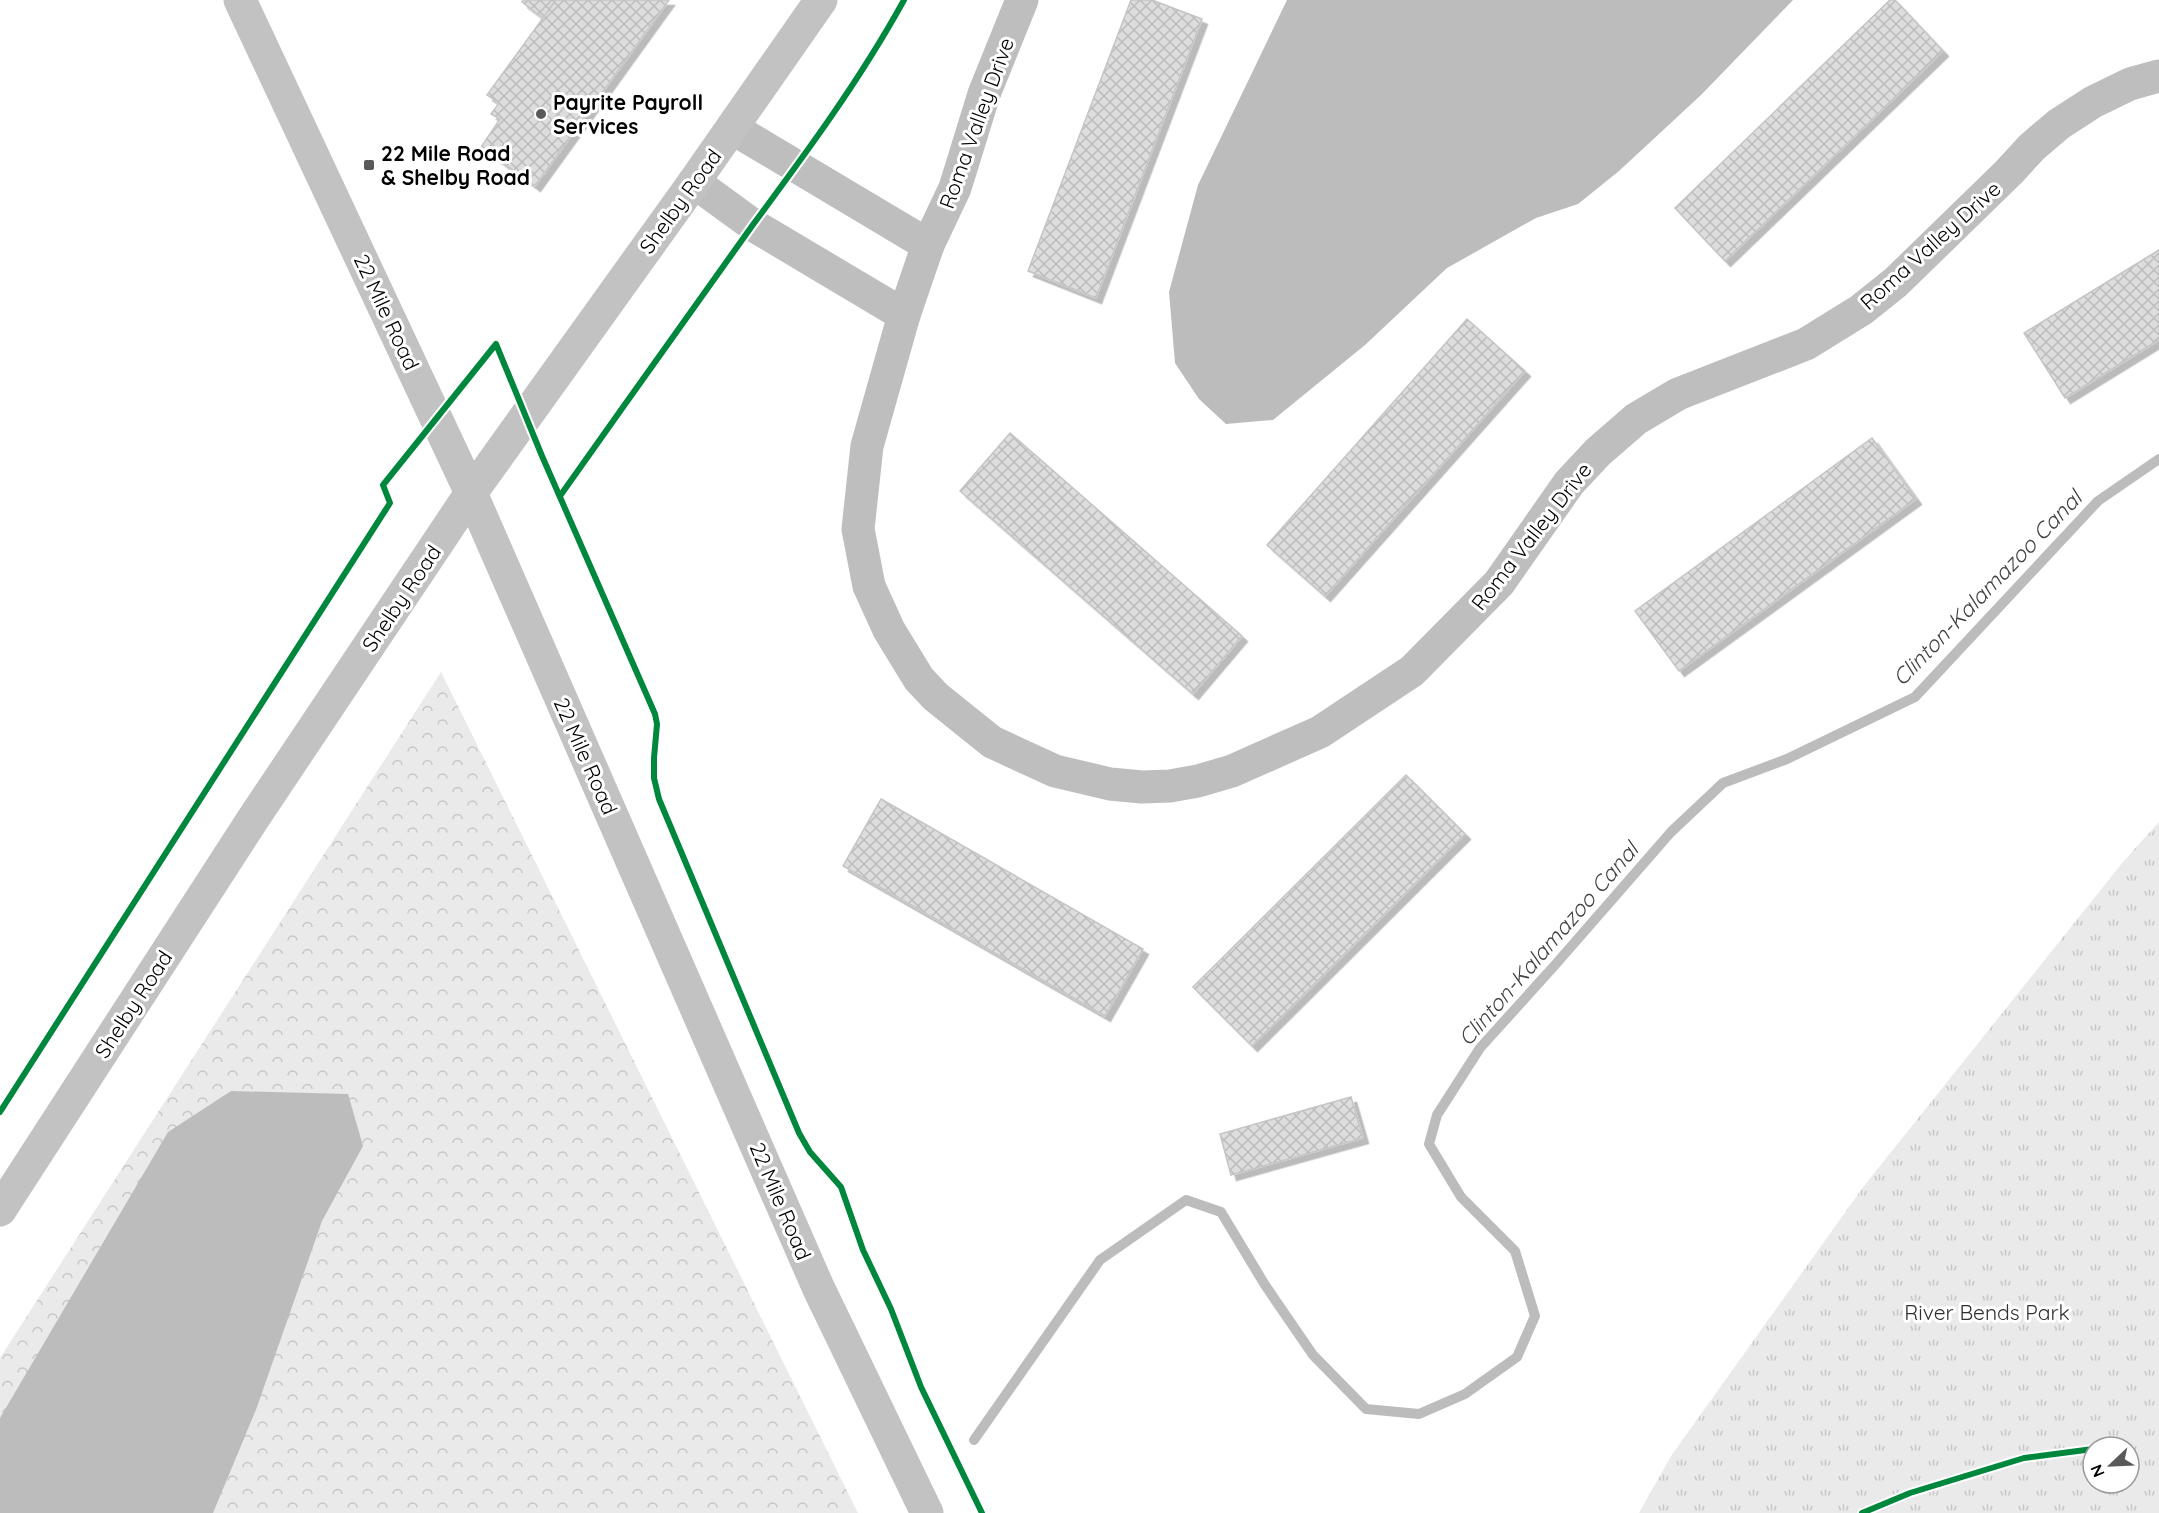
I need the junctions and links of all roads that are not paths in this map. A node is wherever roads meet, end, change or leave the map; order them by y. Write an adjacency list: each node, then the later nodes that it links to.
1 (240, 0): 9 (street, 22 Mile Road)
2 (821, 0): 5 (street, Shelby Road)
3 (1022, 0): 7 (street, Roma Valley Drive)
4 (2159, 76): 8 (street, Roma Valley Drive)
5 (732, 128): 6 (street, Shelby Road); 7 (street)
6 (694, 182): 8 (street); 9 (street, Shelby Road)
7 (928, 245): 8 (street, Roma Valley Drive)
8 (904, 315)
9 (471, 493): 10 (street, Shelby Road); 11 (street, 22 Mile Road)
10 (0, 1210)
11 (927, 1513)

